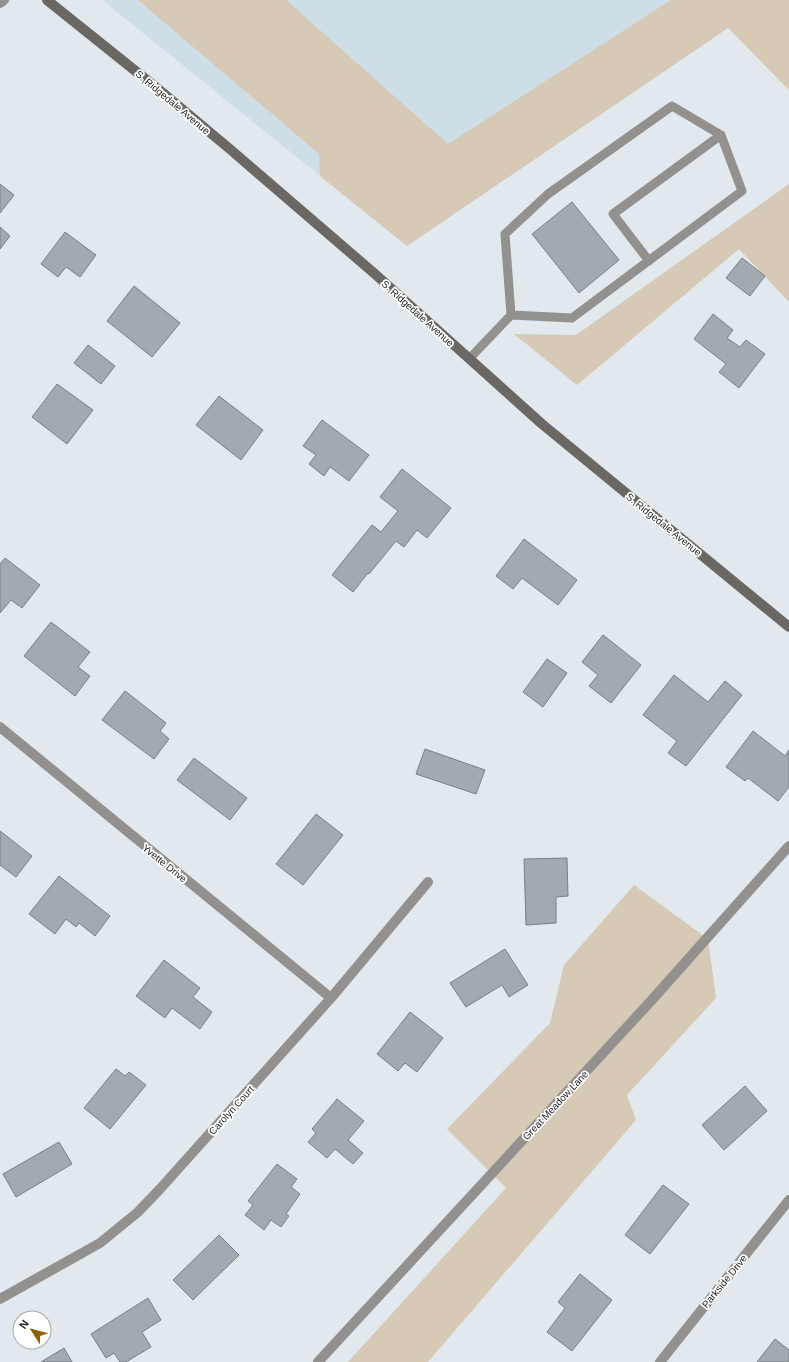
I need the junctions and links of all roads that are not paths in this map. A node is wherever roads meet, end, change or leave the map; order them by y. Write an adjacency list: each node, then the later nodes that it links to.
1 (4, 0): 3 (street)
2 (47, 0): 7 (main road, S. Ridgedale Avenue)
3 (0, 3)
4 (720, 135): 5 (lane); 5 (lane); 6 (lane)
5 (649, 261): 6 (lane)
6 (510, 315): 7 (lane)
7 (470, 358): 8 (main road, S. Ridgedale Avenue)
8 (789, 627)
9 (0, 727): 12 (street, Yvette Drive)
10 (789, 846): 15 (street, Great Meadow Lane)
11 (428, 882): 12 (street, Carolyn Court)
12 (331, 998): 14 (street, Carolyn Court)
13 (789, 1200): 16 (street, Parkside Drive)
14 (0, 1299)
15 (318, 1362)
16 (660, 1362)

